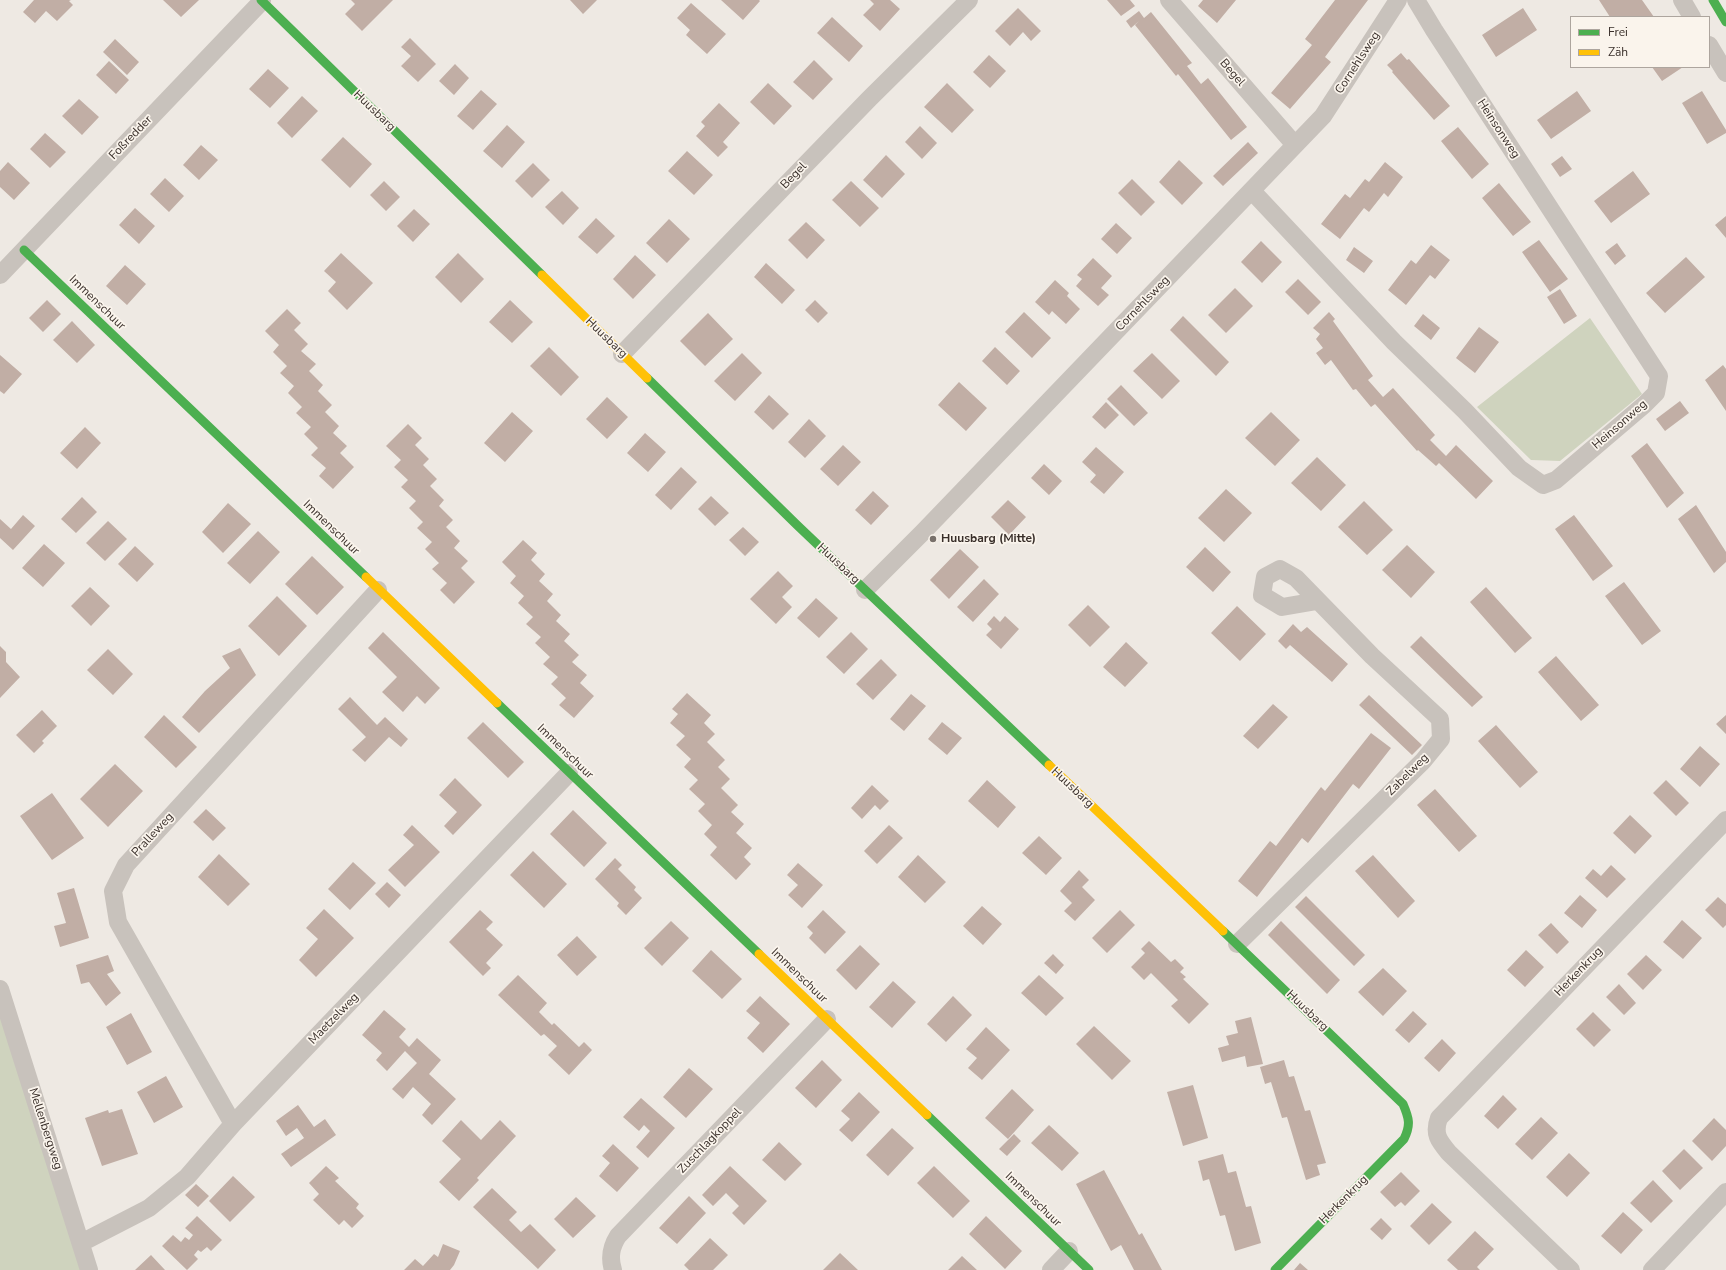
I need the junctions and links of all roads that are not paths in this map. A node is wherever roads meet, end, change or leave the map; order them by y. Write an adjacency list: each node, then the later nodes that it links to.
1 (262, 0): 14 (street, Foßredder); 16 (street, Huusbarg)
2 (969, 0): 16 (street, Begel)
3 (1168, 0): 12 (street, Begel)
4 (1398, 0): 12 (street, Cornehlsweg)
5 (1416, 0): 13 (street, Heinsonweg)
6 (1682, 0): 8 (street)
7 (1713, 0): 9 (street)
8 (1691, 16)
9 (1726, 22)
10 (1710, 47): 11 (street)
11 (1726, 73)
12 (1295, 146): 13 (street, Cornehlsweg)
13 (1252, 191): 18 (street, Cornehlsweg)
14 (24, 250): 15 (street, Foßredder); 17 (street, Immenschuur)
15 (0, 275)
16 (622, 354): 18 (street, Huusbarg)
17 (378, 590): 20 (street, Immenschuur); 25 (street, Pralleweg)
18 (865, 590): 22 (street, Huusbarg)
19 (1317, 601): 22 (street, Zabelweg)
20 (569, 773): 24 (street, Immenschuur); 25 (street, Maetzelweg)
21 (1726, 820): 35 (street, Herkenkrug)
22 (1237, 944): 26 (street, Huusbarg)
23 (0, 989): 28 (street, Mellenbergweg)
24 (827, 1019): 29 (street, Immenschuur); 31 (street, Zuschlagkoppel)
25 (234, 1124): 28 (street, Maetzelweg)
26 (1410, 1128): 34 (street, Herkenkrug)
27 (1726, 1192): 36 (street)
28 (81, 1243): 30 (street, Mellenbergweg)
29 (1069, 1251): 32 (street); 33 (street, Immenschuur)
30 (89, 1270)
31 (613, 1270)
32 (1051, 1270)
33 (1089, 1270)
34 (1275, 1270)
35 (1571, 1270)
36 (1652, 1270)

